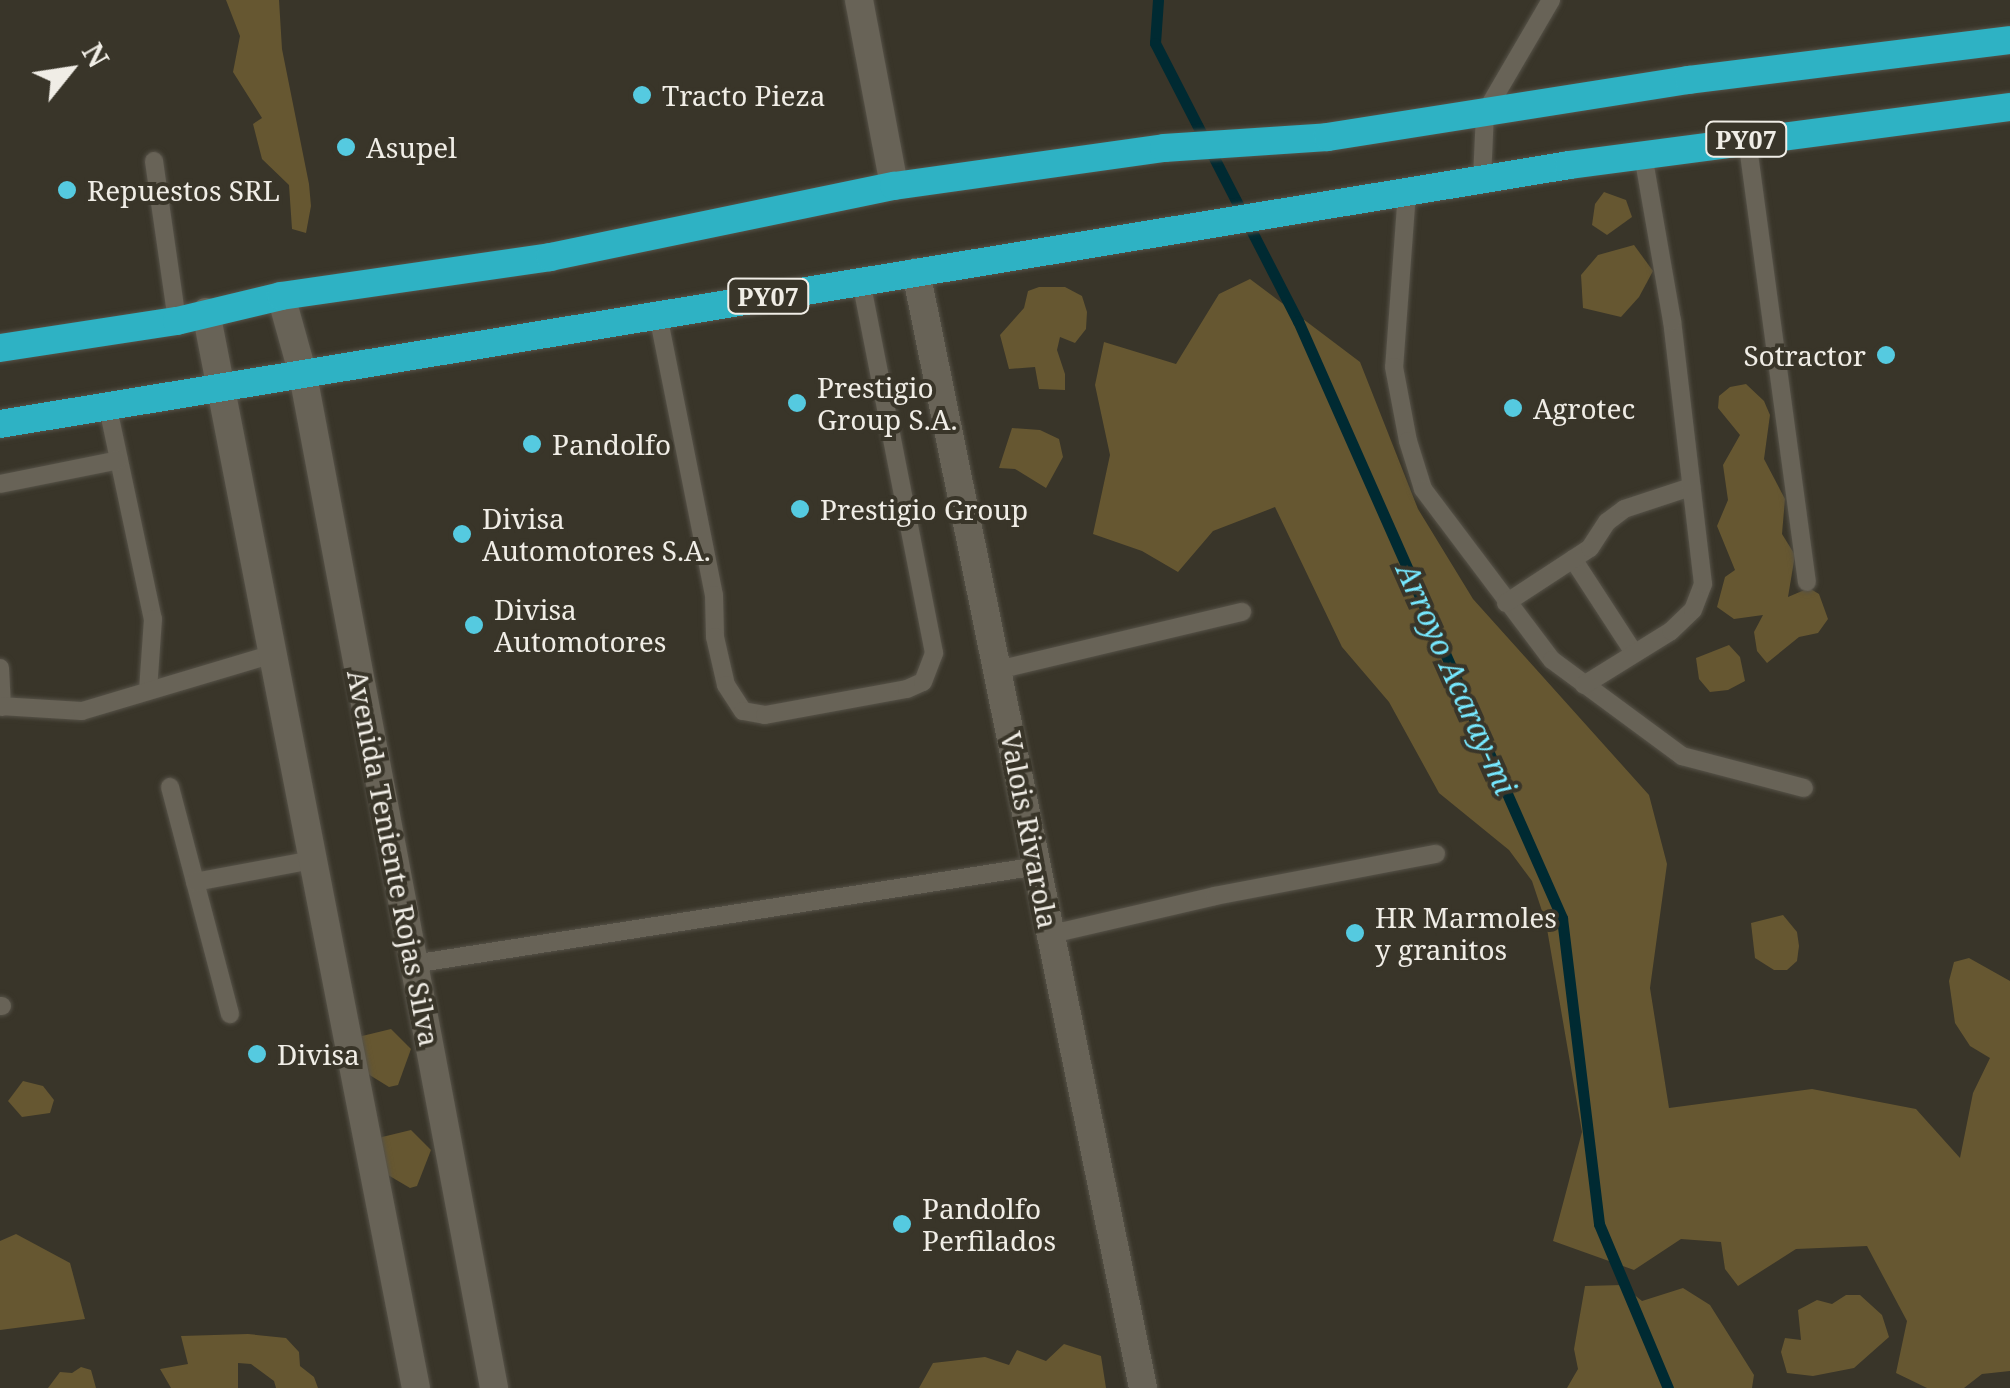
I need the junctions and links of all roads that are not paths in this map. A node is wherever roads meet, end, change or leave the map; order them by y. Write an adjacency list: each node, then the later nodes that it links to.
1 (859, 0): 10 (street)
2 (1552, 0): 5 (lane)
3 (2010, 40): 5 (highway, PY07)
4 (2010, 107): 6 (highway, PY07)
5 (1485, 113): 9 (lane); 10 (highway, PY07)
6 (1747, 139): 7 (highway, PY07); 27 (lane)
7 (1643, 154): 9 (highway, PY07); 25 (lane)
8 (154, 161): 17 (lane)
9 (1482, 179): 11 (highway, PY07)
10 (894, 186): 14 (highway, PY07)
11 (1408, 192): 12 (highway, PY07); 28 (lane)
12 (916, 272): 13 (highway, PY07); 33 (street, Valois Rivarola)
13 (861, 280): 16 (highway, PY07); 16 (lane)
14 (282, 296): 15 (highway, PY07); 19 (street, Avenida Teniente Rojas Silva)
15 (206, 312): 17 (highway, PY07); 20 (street)
16 (658, 315): 19 (highway, PY07)
17 (176, 321): 18 (highway, PY07)
18 (0, 348)
19 (302, 374): 20 (highway, PY07); 44 (street, Avenida Teniente Rojas Silva)
20 (219, 388): 21 (highway, PY07); 31 (street)
21 (108, 408): 22 (highway, PY07); 23 (lane)
22 (0, 424)
23 (119, 460): 24 (lane); 35 (lane)
24 (0, 484)
25 (1691, 487): 26 (lane); 30 (lane)
26 (1573, 559): 28 (lane); 30 (lane)
27 (1807, 582)
28 (1506, 602): 34 (lane)
29 (1242, 612): 33 (lane)
30 (1634, 653): 34 (lane)
31 (272, 654): 35 (lane); 40 (street)
32 (0, 668): 36 (lane)
33 (998, 670): 41 (street, Valois Rivarola)
34 (1584, 685): 38 (lane)
35 (148, 691): 36 (lane)
36 (1, 706)
37 (170, 787): 42 (lane)
38 (1804, 788)
39 (1436, 854): 43 (lane)
40 (313, 860): 42 (lane); 46 (street)
41 (1038, 866): 43 (street, Valois Rivarola); 44 (lane)
42 (196, 882): 45 (lane)
43 (1052, 934): 48 (street, Valois Rivarola)
44 (414, 964): 47 (street, Avenida Teniente Rojas Silva)
45 (230, 1014)
46 (416, 1388)
47 (494, 1388)
48 (1144, 1388)

